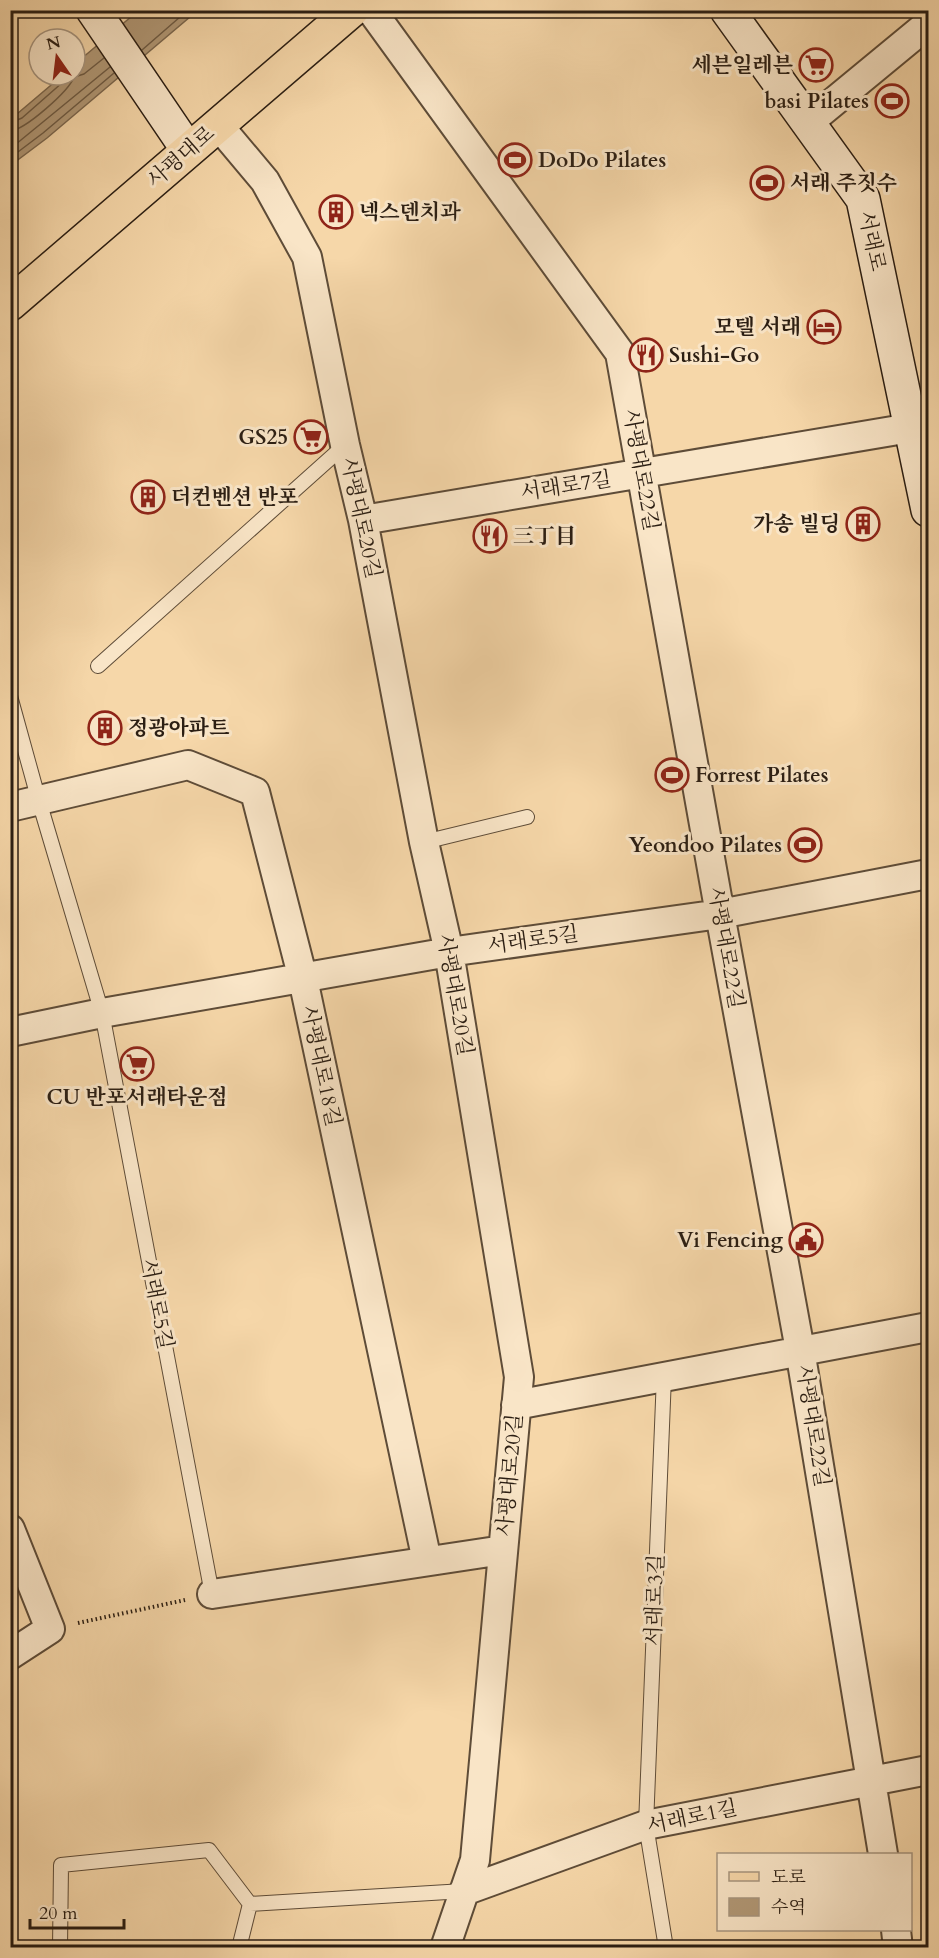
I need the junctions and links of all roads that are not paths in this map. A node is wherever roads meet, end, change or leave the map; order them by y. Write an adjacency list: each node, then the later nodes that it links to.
1 (93, 10): 8 (street)
2 (352, 10): 7 (main road, 사평대로)
3 (371, 10): 12 (street, 사평대로22길)
4 (727, 10): 6 (street, 서래로)
5 (928, 24): 6 (street)
6 (808, 123): 10 (street, 서래로)
7 (218, 125): 8 (main road, 사평대로); 11 (street, 사평대로20길)
8 (188, 150): 9 (main road, 사평대로)
9 (10, 304)
10 (920, 427): 12 (street, 서래로7길); 13 (street, 서래로)
11 (345, 445): 14 (street, 사평대로20길); 15 (lane, 사평대로20길)
12 (642, 474): 14 (street, 서래로7길); 22 (street, 사평대로22길)
13 (928, 510)
14 (363, 520): 20 (street, 사평대로20길)
15 (98, 666)
16 (10, 696): 17 (lane)
17 (39, 801): 18 (street, 사평대로18길); 24 (street, 사평대로18길); 25 (lane)
18 (10, 807)
19 (527, 816): 20 (lane)
20 (424, 842): 23 (street, 사평대로20길)
21 (928, 874): 22 (street, 서래로5길)
22 (720, 914): 23 (street, 서래로5길); 28 (street, 사평대로22길)
23 (449, 952): 24 (street, 서래로5길); 30 (street, 사평대로20길)
24 (303, 979): 25 (street, 서래로5길); 33 (street, 사평대로18길)
25 (102, 1013): 26 (street, 서래로5길); 34 (lane, 서래로5길)
26 (10, 1032)
27 (928, 1327): 28 (street)
28 (800, 1350): 29 (street); 37 (street, 사평대로22길)
29 (664, 1376): 30 (street); 38 (lane, 서래로3길)
30 (516, 1405): 32 (street, 사평대로20길)
31 (10, 1529): 35 (street)
32 (503, 1550): 33 (street, 사평대로20길); 40 (street, 사평대로20길)
33 (427, 1561): 34 (street, 사평대로20길)
34 (212, 1594)
35 (10, 1655)
36 (928, 1770): 37 (street, 서래로1길)
37 (872, 1782): 38 (street, 서래로1길); 39 (street, 사평대로22길)
38 (646, 1825): 40 (street, 서래로1길); 46 (lane, 서래로3길)
39 (883, 1853)
40 (464, 1891): 41 (lane); 45 (street, 사평대로20길)
41 (250, 1904): 43 (lane); 44 (lane)
42 (896, 1931): 47 (street)
43 (60, 1947)
44 (239, 1947)
45 (445, 1947)
46 (666, 1947)
47 (898, 1947)

